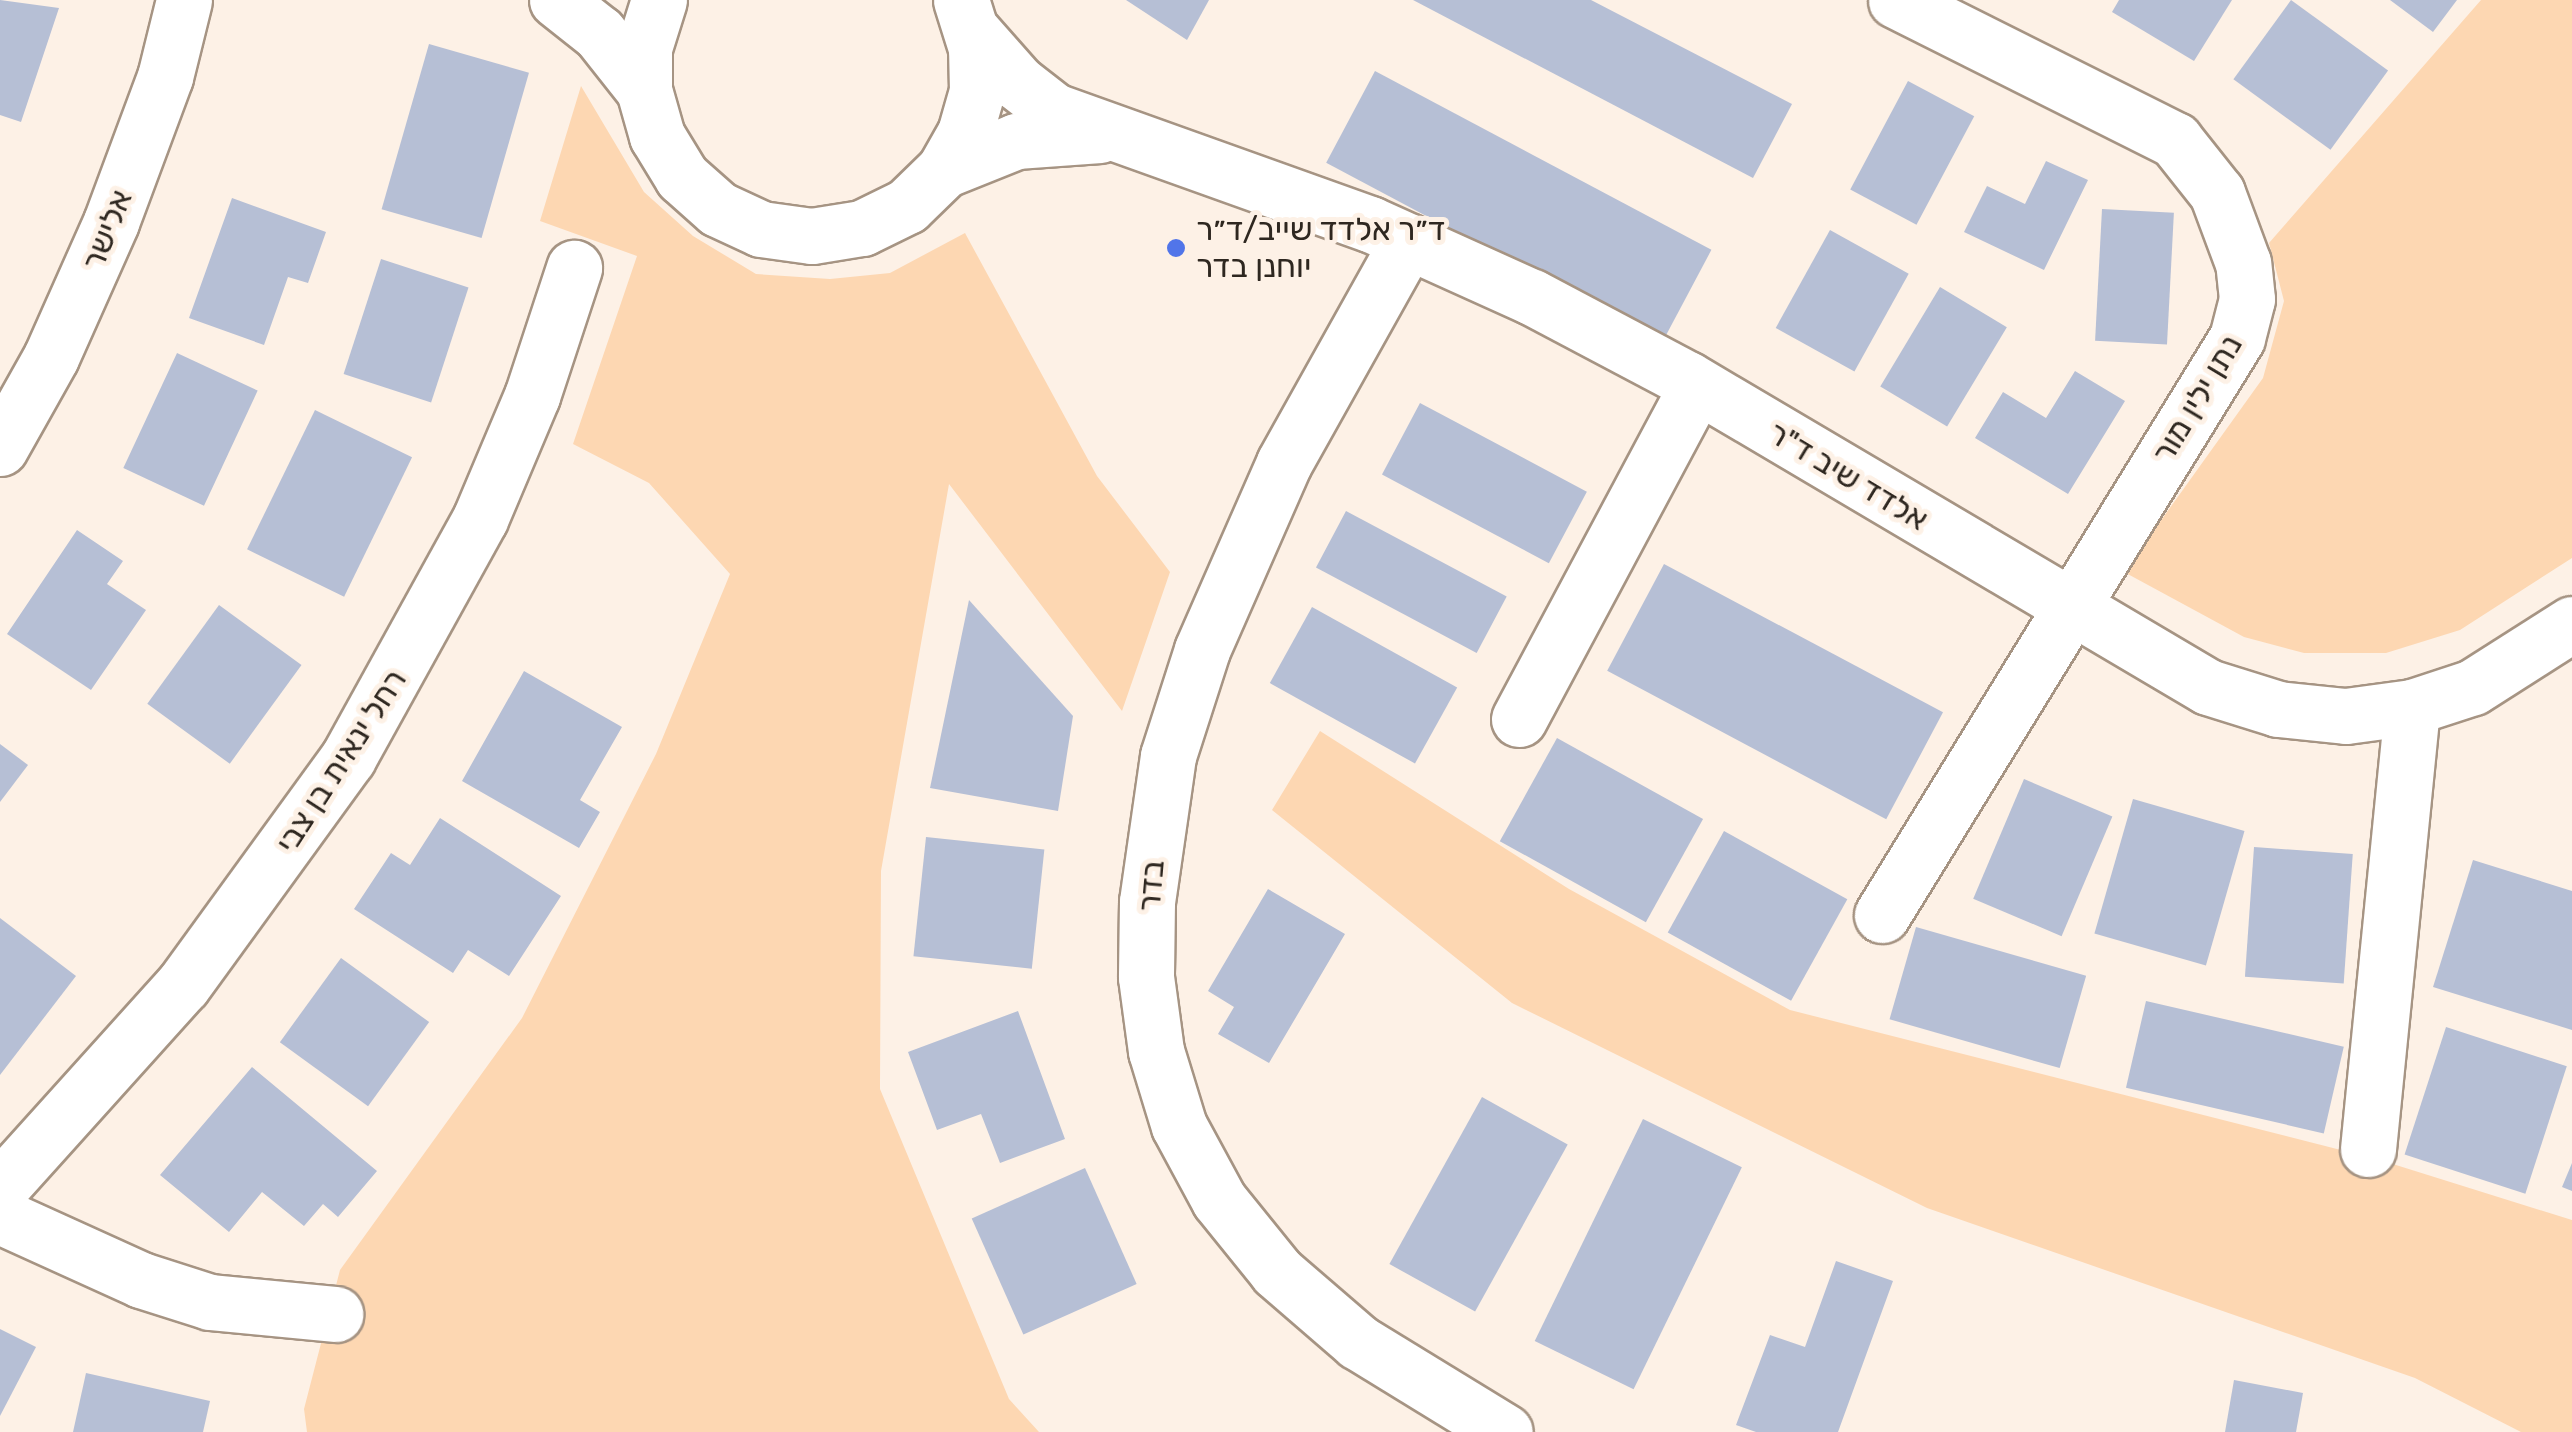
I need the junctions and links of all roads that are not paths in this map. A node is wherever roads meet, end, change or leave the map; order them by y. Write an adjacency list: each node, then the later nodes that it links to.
1 (184, 0): 12 (street, אלישר)
2 (557, 0): 6 (street)
3 (659, 0): 6 (street)
4 (1896, 0): 13 (street, נתן ילין מור)
5 (967, 16): 7 (street); 8 (street)
6 (644, 90): 8 (street)
7 (1118, 137): 8 (street); 9 (street, אלדד שיב ד"ר)
8 (944, 170)
9 (1408, 241): 11 (street, אלדד שיב ד"ר); 22 (street, בדר)
10 (574, 268): 19 (street, רחל ינאית בן צבי)
11 (1696, 384): 13 (street, אלדד שיב ד"ר); 16 (street)
12 (0, 448)
13 (2069, 608): 15 (street, אלדד שיב ד"ר); 17 (street, נתן ילין מור)
14 (2572, 624): 15 (street, אלדד שיב ד"ר)
15 (2412, 707): 18 (street)
16 (1519, 719)
17 (1882, 915)
18 (2368, 1149)
19 (0, 1188)
20 (0, 1216): 21 (street)
21 (335, 1314)
22 (1505, 1432)

